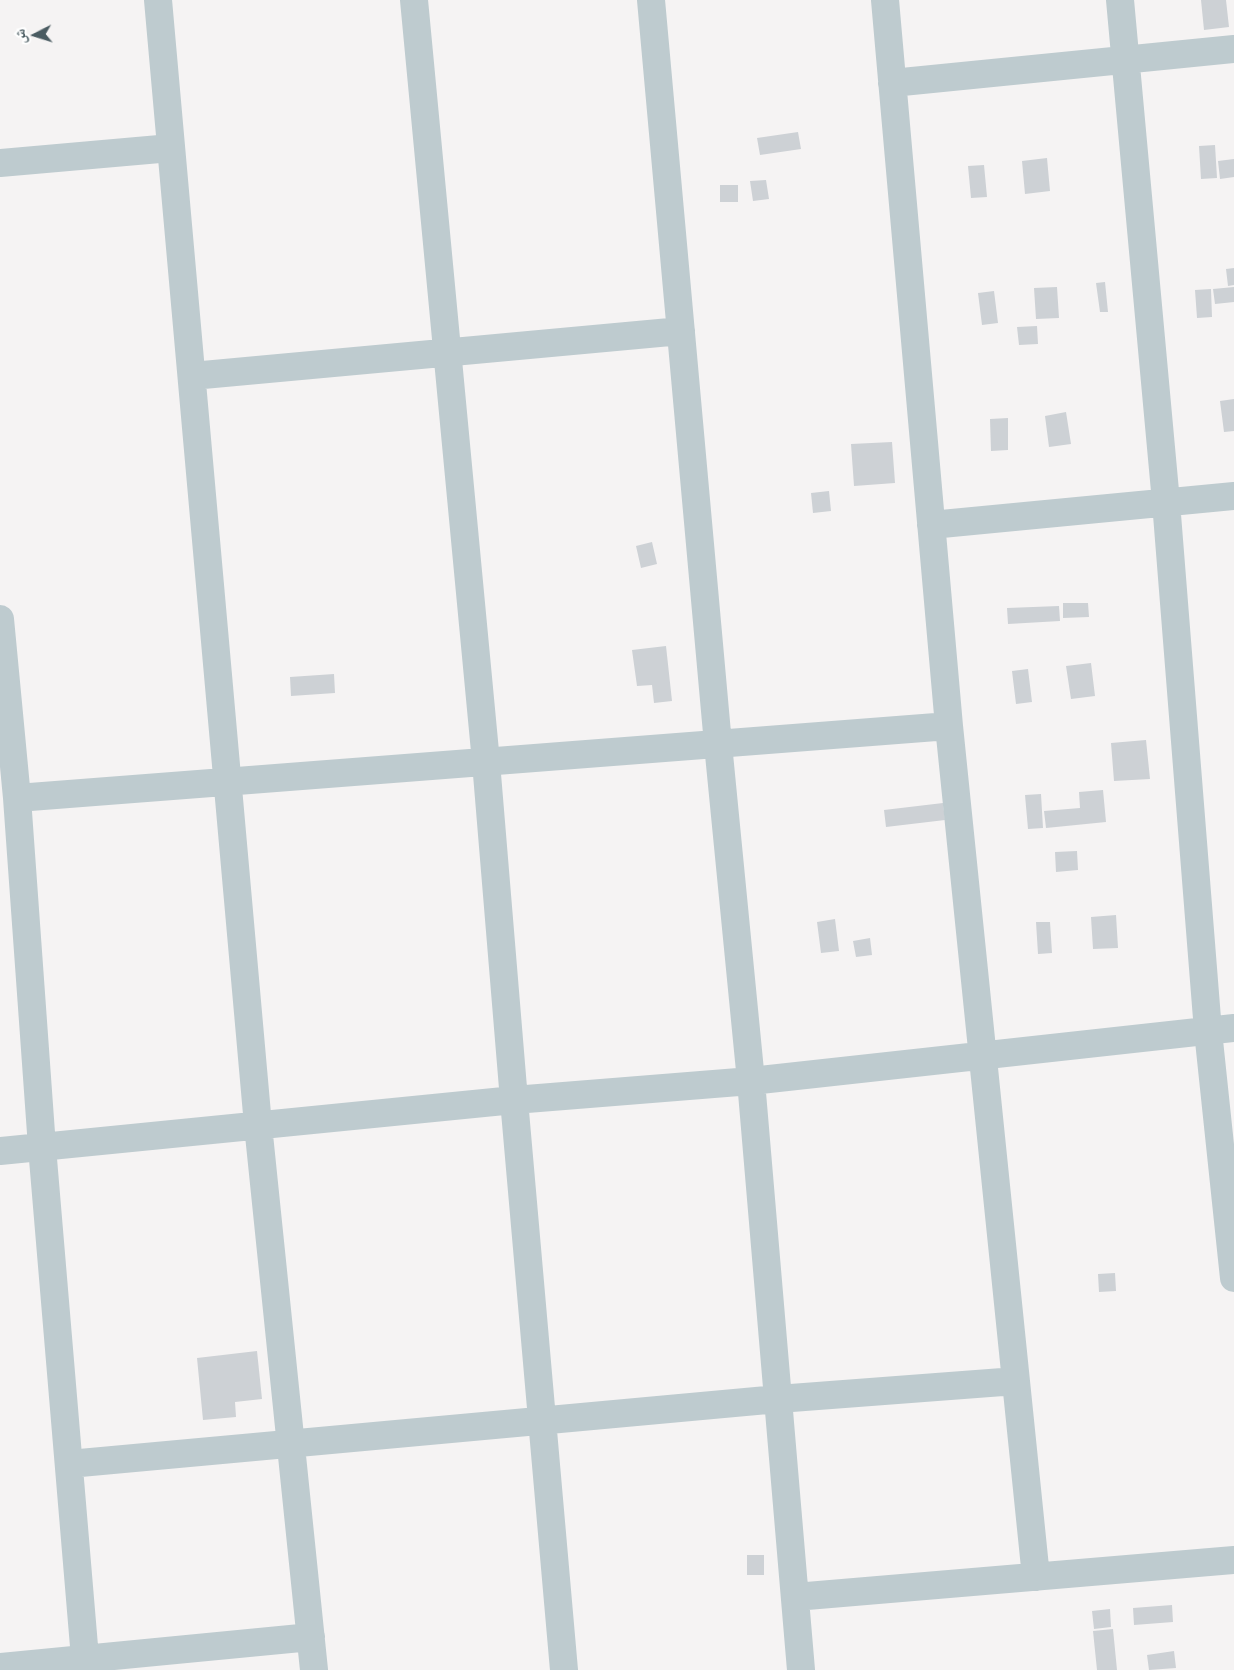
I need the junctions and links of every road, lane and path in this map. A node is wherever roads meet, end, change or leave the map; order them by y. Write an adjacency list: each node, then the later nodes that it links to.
1 (158, 0): 9 (street)
2 (414, 0): 12 (street)
3 (651, 0): 11 (street)
4 (885, 0): 8 (street)
5 (1120, 0): 7 (street)
6 (1234, 49): 7 (street)
7 (1125, 60): 8 (street); 15 (street)
8 (892, 83): 16 (street)
9 (172, 148): 10 (street); 13 (street)
10 (0, 164)
11 (681, 331): 12 (street); 19 (street)
12 (447, 353): 13 (street); 20 (street)
13 (192, 376): 21 (street)
14 (1234, 496): 15 (street)
15 (1166, 502): 16 (street); 23 (street)
16 (931, 525): 18 (street)
17 (0, 618): 22 (street)
18 (949, 726): 19 (street); 24 (street)
19 (718, 744): 20 (street); 25 (street)
20 (486, 762): 21 (street); 26 (street)
21 (228, 782): 22 (street); 27 (street)
22 (16, 798): 28 (street)
23 (1221, 1029): 24 (street); 30 (street)
24 (984, 1055): 25 (street); 31 (street)
25 (751, 1081): 26 (street); 32 (street)
26 (514, 1100): 27 (street); 33 (street)
27 (258, 1125): 28 (street); 34 (street)
28 (42, 1147): 29 (street); 35 (street)
29 (0, 1151)
30 (1234, 1278)
31 (1016, 1381): 32 (street); 37 (street)
32 (778, 1399): 33 (street); 38 (street)
33 (542, 1420): 34 (street); 43 (street)
34 (291, 1445): 35 (street); 39 (street)
35 (69, 1464): 40 (street)
36 (1234, 1560): 37 (street)
37 (1036, 1577): 38 (street)
38 (795, 1597): 44 (street)
39 (311, 1637): 40 (street); 42 (street)
40 (85, 1658): 41 (street)
41 (0, 1667)
42 (314, 1670)
43 (564, 1670)
44 (801, 1670)

